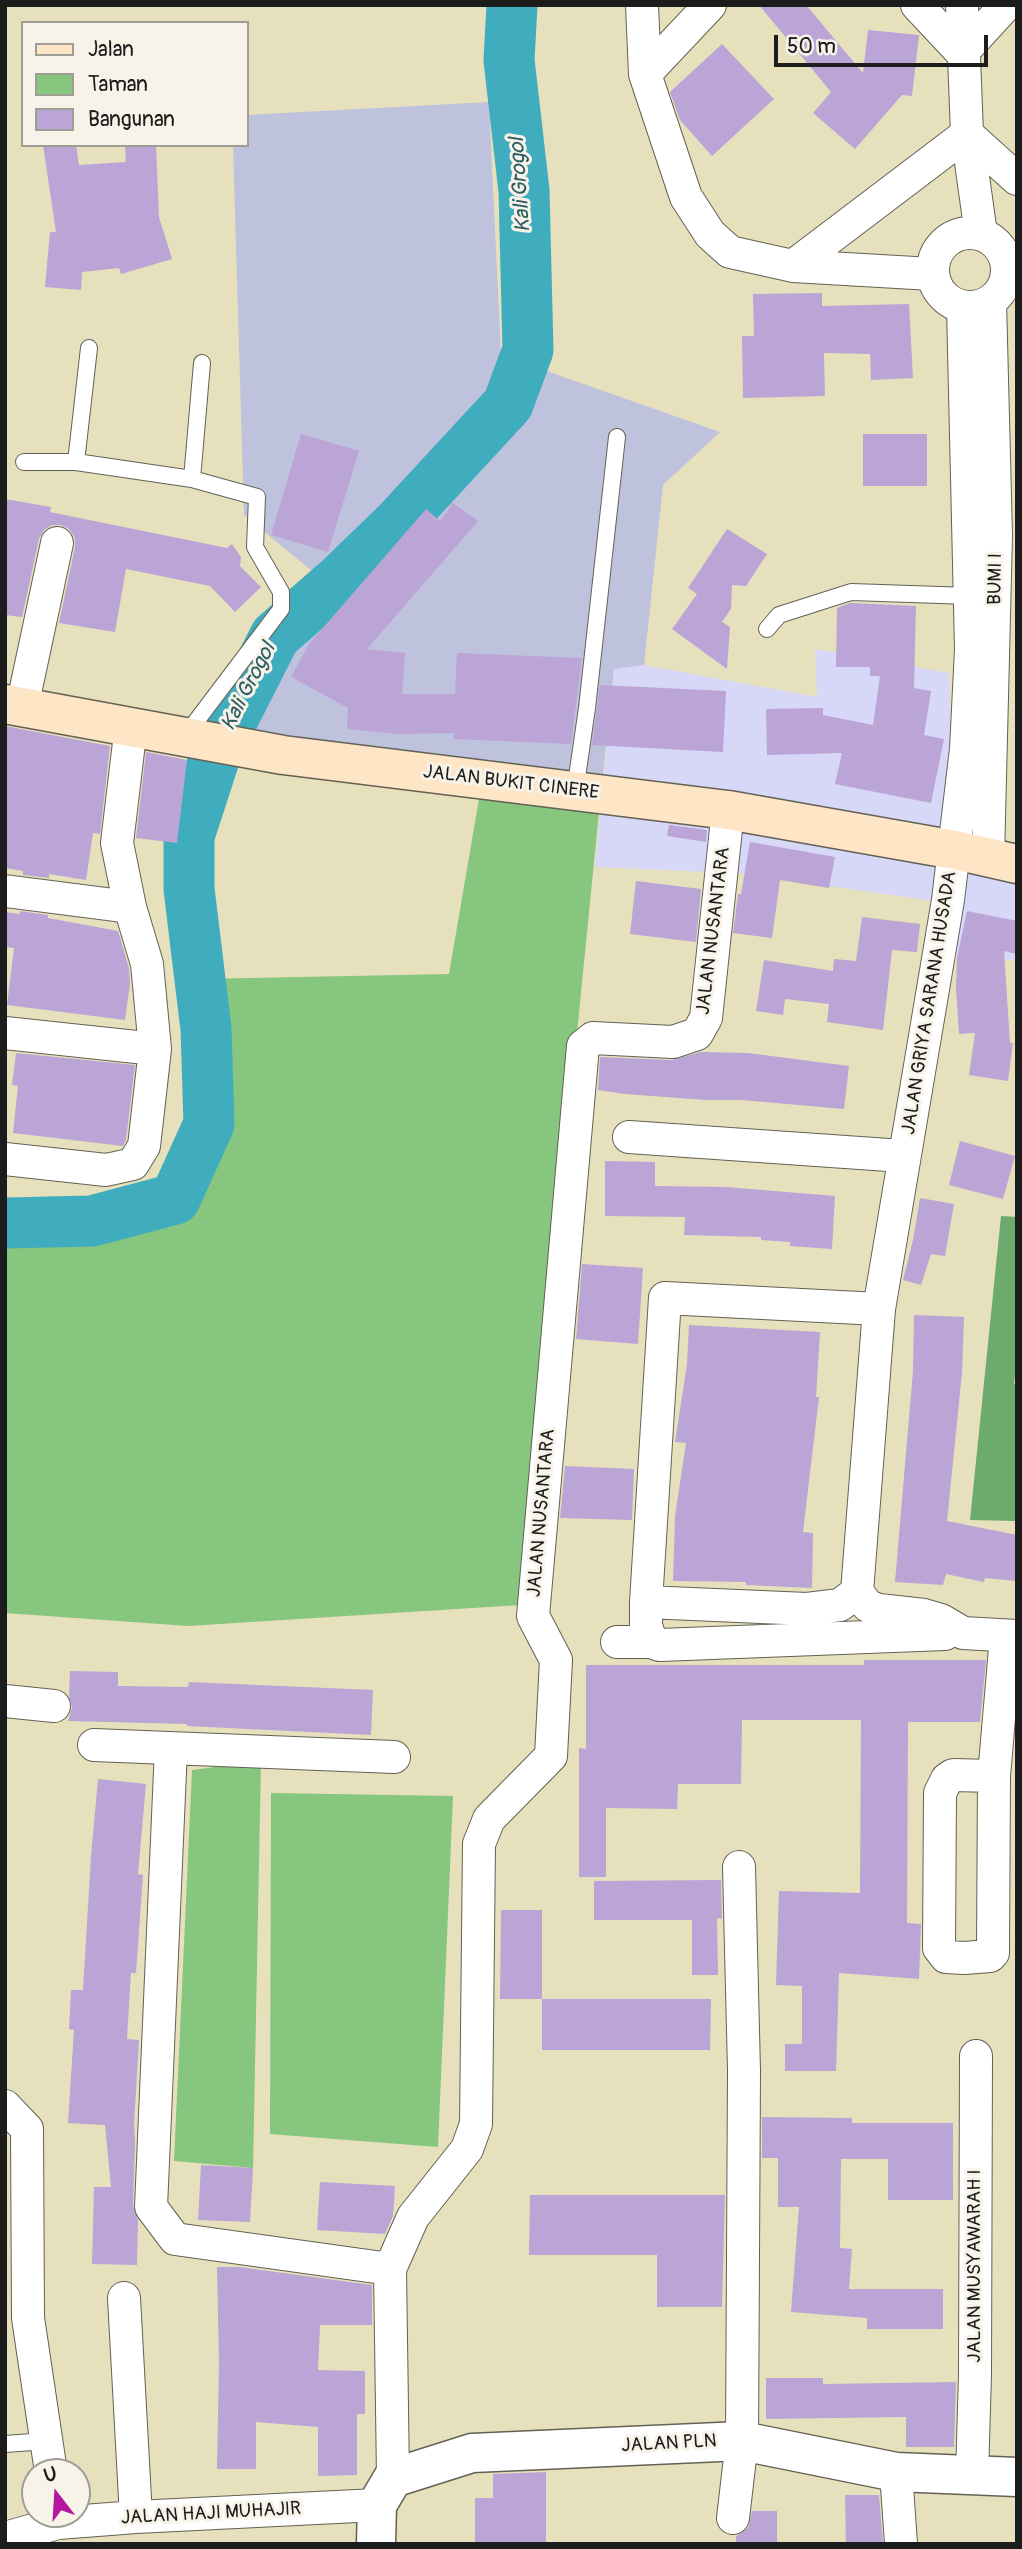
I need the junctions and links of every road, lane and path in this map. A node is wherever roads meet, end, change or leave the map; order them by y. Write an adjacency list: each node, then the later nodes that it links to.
1 (642, 5): 7 (street)
2 (710, 5): 7 (street)
3 (917, 5): 6 (street)
4 (962, 5): 6 (street)
5 (1006, 5): 6 (street)
6 (962, 53): 8 (street)
7 (645, 74): 11 (street)
8 (967, 134): 9 (street); 10 (street); 11 (street)
9 (1017, 179)
10 (981, 234): 12 (street); 13 (street)
11 (793, 266): 13 (street)
12 (1012, 267): 14 (street)
13 (932, 274): 14 (street)
14 (977, 304): 22 (street, BUMI I); 25 (street, BUMI I)
15 (89, 348): 19 (lane)
16 (202, 363): 20 (lane)
17 (617, 437): 28 (lane)
18 (24, 462): 19 (lane)
19 (76, 462): 20 (lane)
20 (192, 479): 27 (lane)
21 (57, 543): 24 (street)
22 (970, 596): 23 (lane); 25 (street, BUMI I)
23 (768, 629)
24 (14, 706): 26 (main road, JALAN BUKIT CINERE)
25 (992, 724): 30 (street, BUMI I)
26 (131, 726): 27 (main road, JALAN BUKIT CINERE); 32 (street)
27 (199, 739): 28 (main road, JALAN BUKIT CINERE)
28 (575, 791): 29 (main road, JALAN BUKIT CINERE)
29 (728, 810): 30 (main road, JALAN BUKIT CINERE); 56 (street, JALAN NUSANTARA)
30 (986, 857): 36 (street, JALAN GRIYA SARANA HUSADA)
31 (5, 891): 32 (street)
32 (130, 907): 34 (street)
33 (5, 1033): 34 (street)
34 (155, 1049): 37 (street)
35 (629, 1138): 36 (street, JALAN GRIYA SARANA HUSADA)
36 (903, 1156): 38 (street, JALAN GRIYA SARANA HUSADA)
37 (5, 1159)
38 (879, 1309): 39 (street, JALAN GRIYA SARANA HUSADA); 40 (street)
39 (848, 1599): 40 (street); 41 (street); 43 (street, JALAN GRIYA SARANA HUSADA)
40 (646, 1602): 45 (street)
41 (962, 1633): 42 (street); 43 (street)
42 (1011, 1637): 51 (street)
43 (831, 1638): 45 (street)
44 (617, 1642): 45 (street)
45 (651, 1642)
46 (5, 1701): 47 (street)
47 (54, 1706)
48 (94, 1745): 49 (street)
49 (172, 1748): 50 (street); 56 (street)
50 (394, 1757)
51 (994, 1776): 51 (street)
52 (739, 1867): 59 (street)
53 (976, 2056): 63 (street, JALAN MUSYAWARAH I)
54 (5, 2106): 55 (street)
55 (17, 2217): 58 (street)
56 (390, 2269): 65 (street)
57 (124, 2298): 66 (street)
58 (17, 2319): 61 (street)
59 (742, 2441): 62 (street, JALAN PLN); 65 (street, JALAN PLN); 68 (street)
60 (5, 2444): 61 (lane)
61 (48, 2457)
62 (896, 2472): 63 (street, JALAN PLN); 72 (street)
63 (972, 2476): 64 (street, JALAN PLN)
64 (1017, 2477)
65 (385, 2492): 66 (street, JALAN HAJI MUHAJIR); 71 (street)
66 (136, 2517): 67 (street, JALAN HAJI MUHAJIR)
67 (91, 2518)
68 (733, 2518)
69 (32, 2528): 70 (street, JALAN HAJI MUHAJIR)
70 (5, 2538)
71 (376, 2544)
72 (901, 2544)

